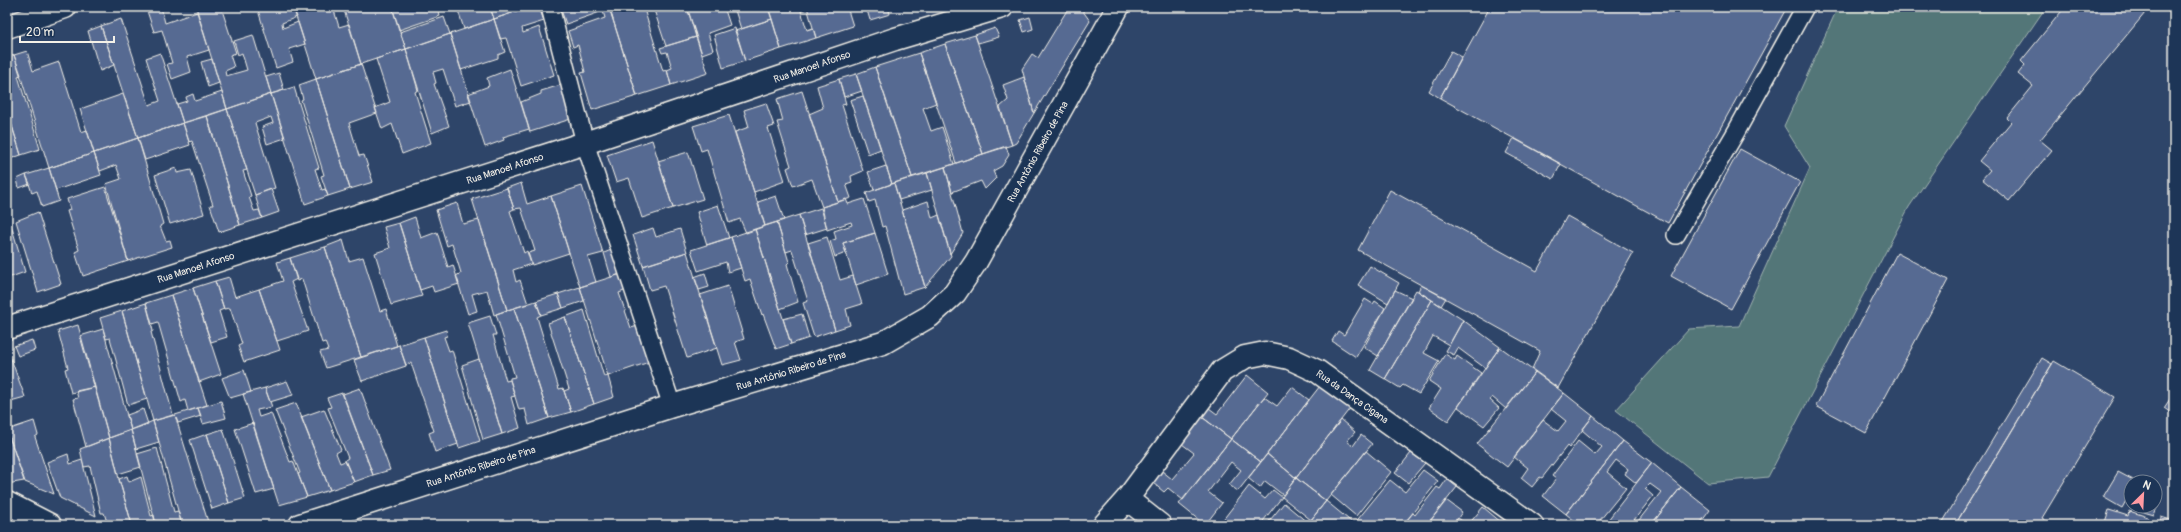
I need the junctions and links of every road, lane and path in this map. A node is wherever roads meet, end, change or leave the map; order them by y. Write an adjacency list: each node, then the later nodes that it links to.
1 (65, 7): 6 (street)
2 (550, 7): 7 (lane)
3 (1002, 7): 7 (street, Rua Manoel Afonso)
4 (1118, 7): 10 (street, Rua Antônio Ribeiro de Pina)
5 (1805, 7): 8 (lane)
6 (7, 27)
7 (585, 143): 9 (street, Rua Manoel Afonso); 10 (lane)
8 (1676, 235)
9 (7, 328)
10 (672, 406): 14 (street, Rua Antônio Ribeiro de Pina)
11 (1127, 499): 15 (street, Rua da Dança Cigana); 16 (street); 17 (street, Rua da Dança Cigana)
12 (7, 503): 13 (street)
13 (50, 525)
14 (300, 525)
15 (1104, 525)
16 (1160, 525)
17 (1532, 525)

